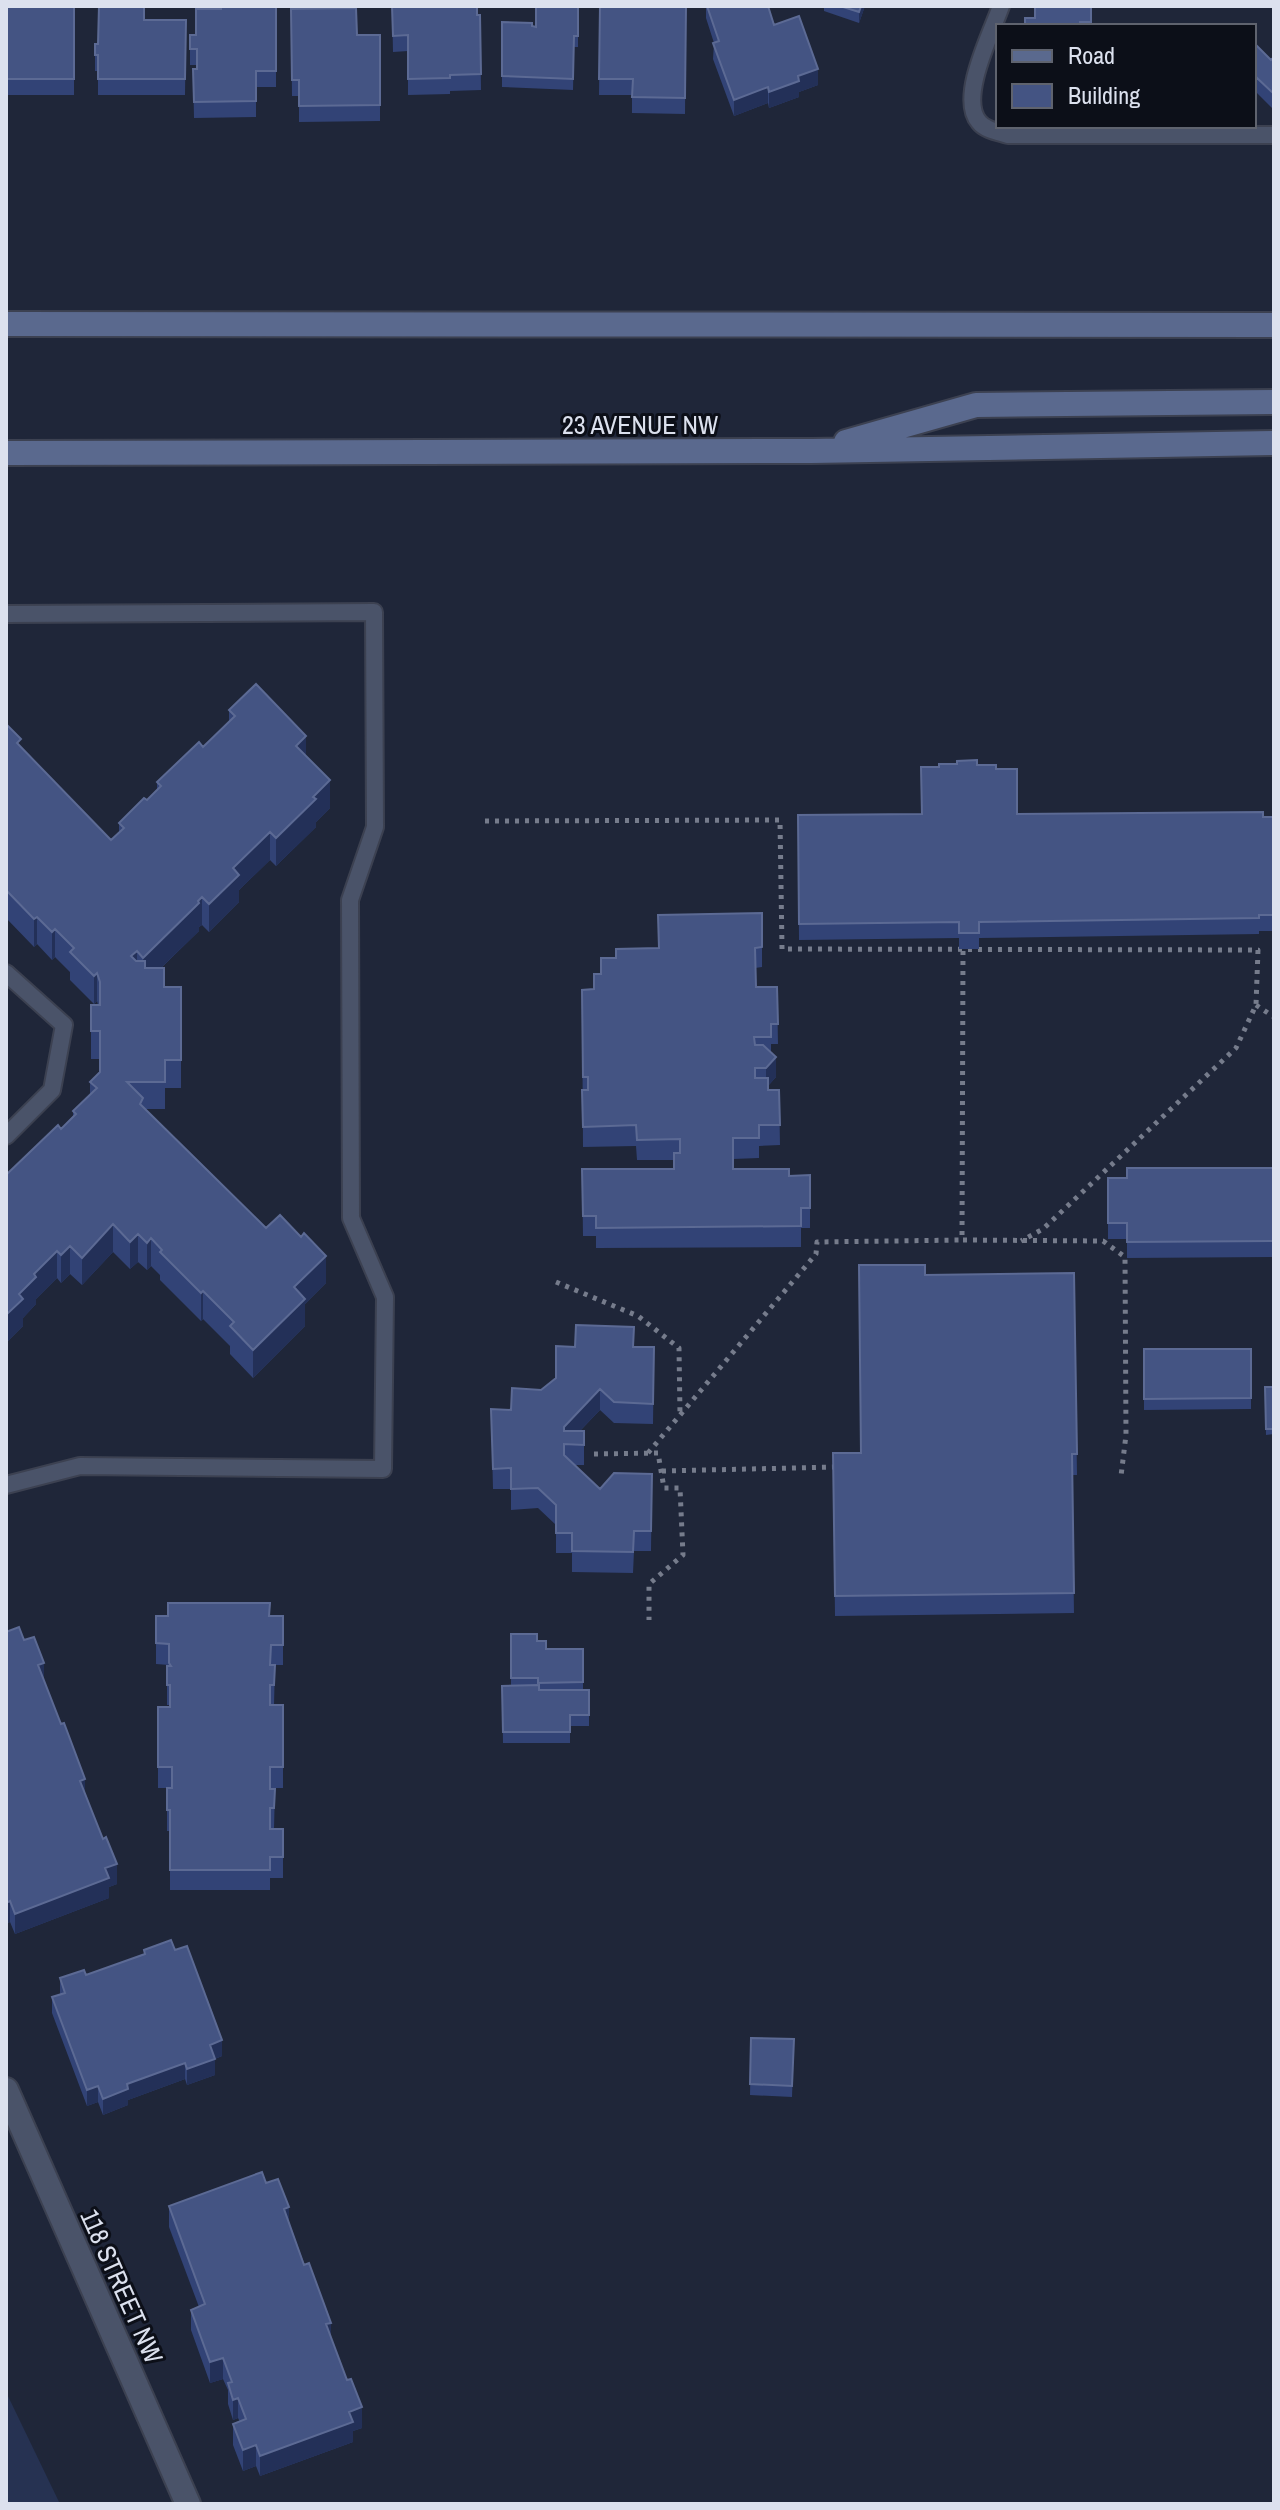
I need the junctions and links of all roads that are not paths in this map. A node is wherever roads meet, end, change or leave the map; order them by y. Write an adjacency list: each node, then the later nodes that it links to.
1 (1001, 6): 2 (lane)
2 (1274, 135)
3 (6, 324): 4 (main road)
4 (1274, 325)
5 (1274, 402): 7 (main road)
6 (1274, 443): 7 (main road, 23 AVENUE NW)
7 (812, 451): 8 (main road, 23 AVENUE NW)
8 (6, 453)
9 (6, 614): 12 (lane)
10 (6, 973): 11 (lane)
11 (6, 1136)
12 (6, 1485)
13 (6, 2090): 14 (street, 118 STREET NW)
14 (188, 2504)

